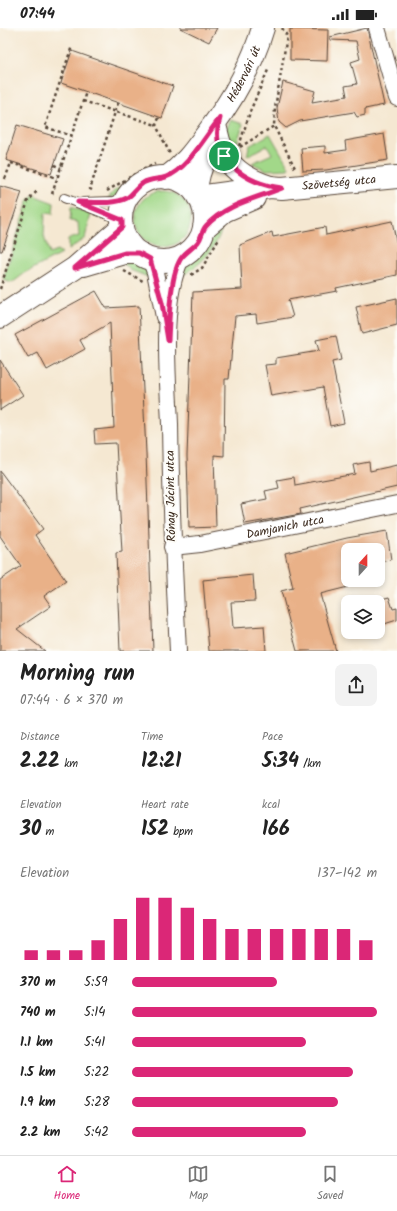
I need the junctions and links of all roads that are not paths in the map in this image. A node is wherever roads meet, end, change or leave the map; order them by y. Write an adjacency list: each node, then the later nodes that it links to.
1 (377, 28): 3 (street)
2 (271, 32): 4 (street, Hédervári út)
3 (397, 98)
4 (218, 124): 5 (street, Hédervári út); 7 (street); 8 (street, Hédervári út)
5 (166, 164): 8 (street); 10 (street)
6 (397, 177): 7 (street, Szövetség utca)
7 (276, 188): 8 (street, Szövetség utca); 13 (street, Szövetség utca)
8 (197, 194): 13 (street)
9 (64, 198): 11 (lane)
10 (127, 198): 11 (lane); 12 (street)
11 (78, 202): 12 (lane)
12 (122, 223): 14 (street); 16 (street)
13 (213, 230): 15 (street)
14 (144, 256): 15 (street); 16 (street); 18 (street, Rónay Jácint utca)
15 (182, 256): 18 (street, Rónay Jácint utca)
16 (75, 268): 17 (street)
17 (0, 317)
18 (168, 340): 20 (street, Rónay Jácint utca)
19 (397, 504): 20 (street, Damjanich utca)
20 (172, 546): 21 (street, Rónay Jácint utca)
21 (178, 651)

